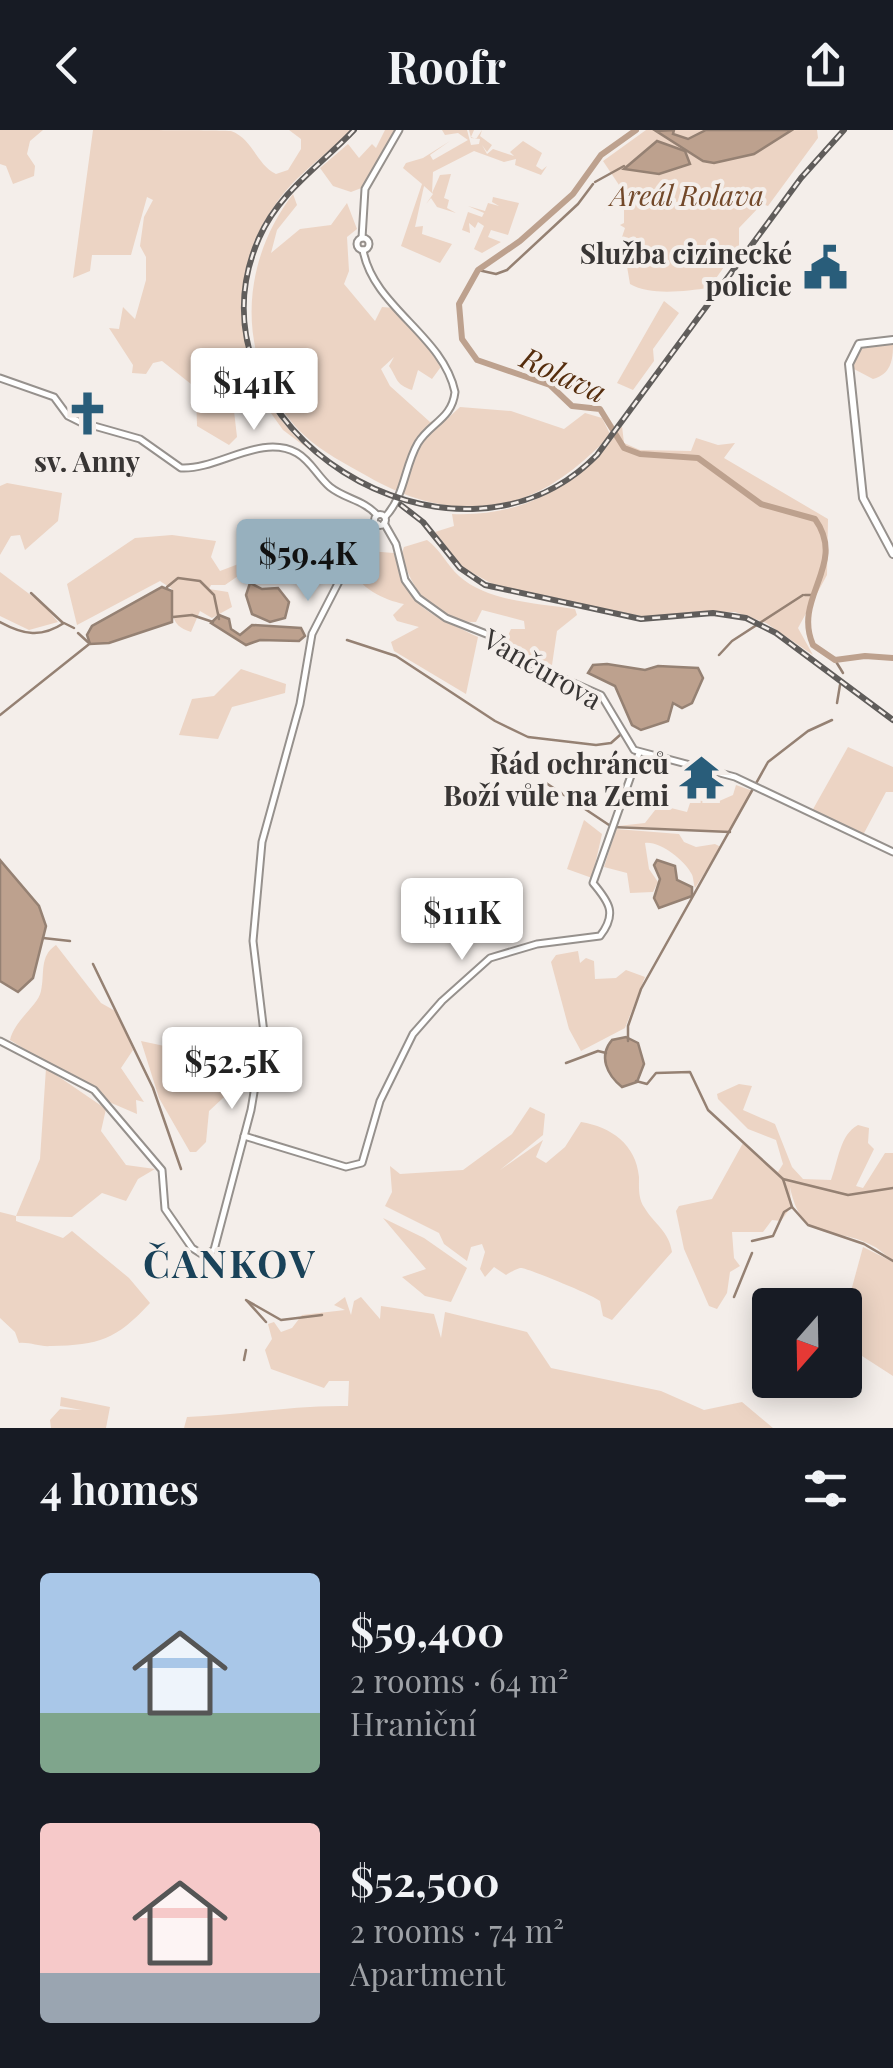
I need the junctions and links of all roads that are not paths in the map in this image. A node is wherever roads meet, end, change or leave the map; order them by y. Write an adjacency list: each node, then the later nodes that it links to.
1 (400, 130): 4 (street)
2 (891, 341): 5 (main road)
3 (0, 378): 4 (street)
4 (381, 520): 6 (street, Vančurova); 9 (street)
5 (893, 554)
6 (639, 753): 7 (street); 9 (street)
7 (893, 852)
8 (0, 1041): 9 (street)
9 (244, 1136)

